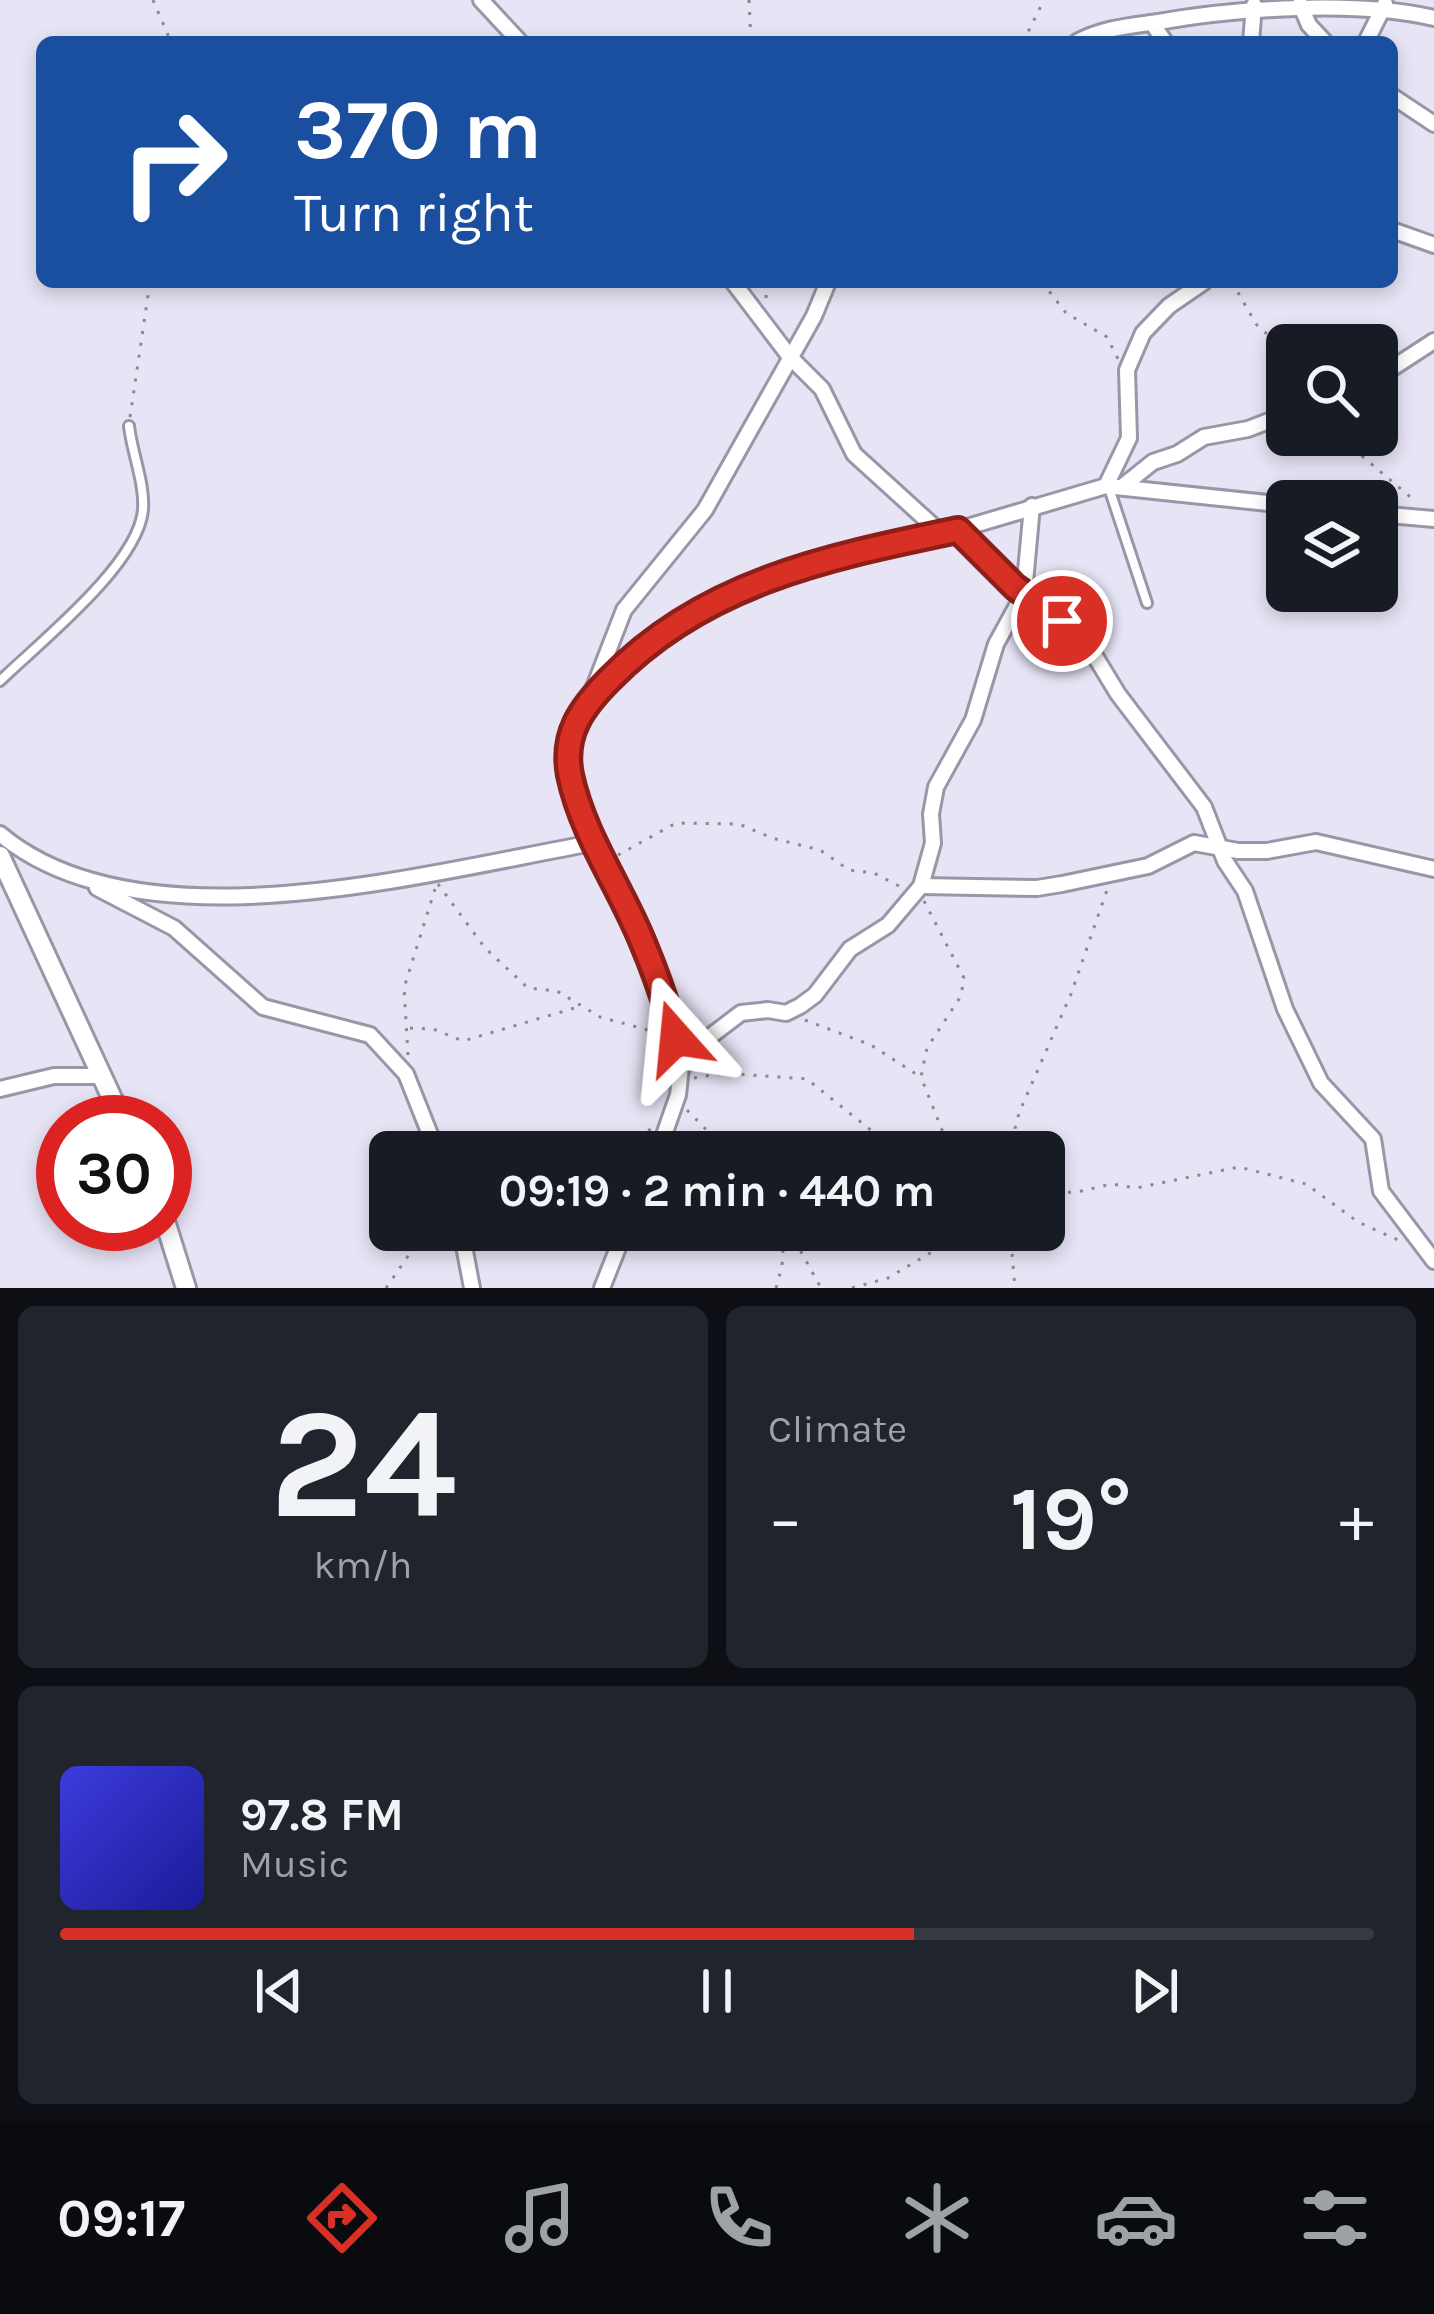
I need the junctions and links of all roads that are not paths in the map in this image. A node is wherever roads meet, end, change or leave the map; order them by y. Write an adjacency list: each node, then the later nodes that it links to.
1 (482, 0): 7 (street)
2 (1390, 3): 3 (street); 5 (street); 12 (street)
3 (1300, 4): 4 (street); 11 (street)
4 (1253, 5): 6 (street); 10 (street)
5 (1434, 18)
6 (1152, 22): 8 (street); 9 (street)
7 (515, 36)
8 (1088, 36)
9 (1161, 36)
10 (1251, 36)
11 (1320, 36)
12 (1370, 36)
13 (1398, 100): 14 (street)
14 (1434, 124)
15 (1398, 232): 16 (street)
16 (1434, 245)
17 (738, 288): 21 (street)
18 (825, 288): 21 (street)
19 (1195, 288): 25 (street)
20 (1434, 340): 22 (street)
21 (790, 357): 30 (street); 34 (street)
22 (1398, 364)
23 (1266, 422): 25 (street)
24 (129, 426): 33 (lane)
25 (1112, 486): 26 (street); 27 (street); 32 (lane)
26 (1266, 503)
27 (1032, 506): 30 (street); 31 (street)
28 (1398, 516): 29 (street)
29 (1433, 519)
30 (950, 532): 31 (street); 34 (street)
31 (1024, 593): 37 (street); 41 (street)
32 (1147, 603)
33 (0, 681)
34 (590, 699): 36 (street)
35 (0, 834): 40 (street)
36 (593, 843): 40 (street); 42 (street)
37 (1219, 846): 39 (street); 41 (street); 51 (street)
38 (0, 856): 43 (street)
39 (1434, 869)
40 (71, 876): 46 (street)
41 (919, 888): 42 (street)
42 (686, 1064): 47 (street)
43 (102, 1076): 44 (street); 45 (street)
44 (0, 1089)
45 (111, 1095)
46 (429, 1131)
47 (665, 1131)
48 (174, 1251): 52 (street)
49 (464, 1251): 53 (street)
50 (617, 1251): 54 (street)
51 (1434, 1261)
52 (186, 1288)
53 (472, 1288)
54 (602, 1288)

